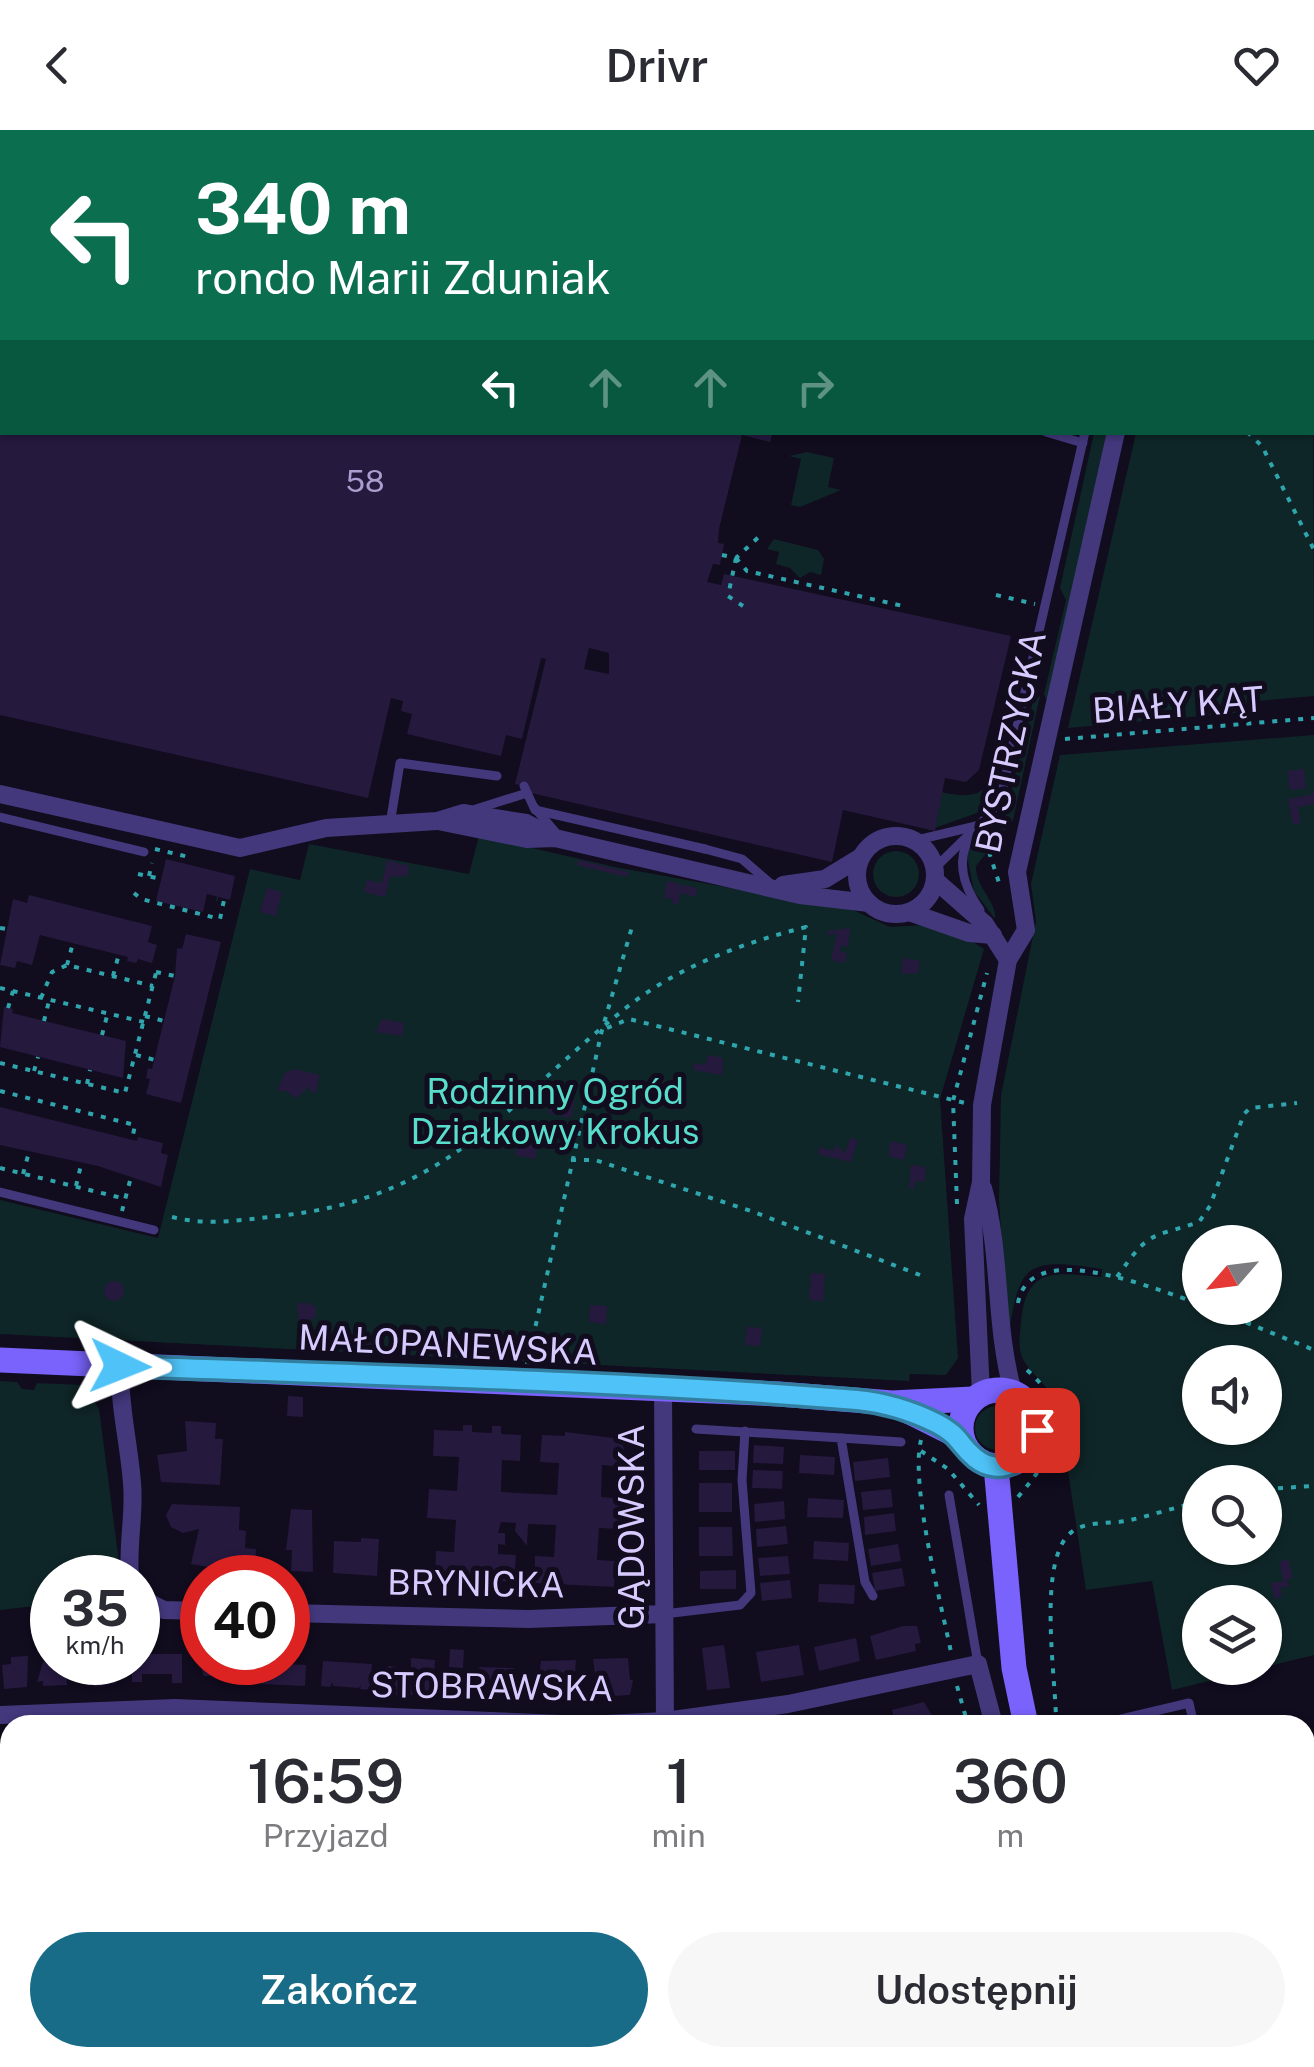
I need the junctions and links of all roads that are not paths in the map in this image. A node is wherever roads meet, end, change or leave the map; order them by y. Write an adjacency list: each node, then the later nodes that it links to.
1 (1115, 435): 20 (street, BYSTRZYCKA)
2 (1084, 438): 10 (lane)
3 (498, 776): 9 (lane)
4 (525, 788): 6 (lane); 11 (lane); 16 (lane, bridge)
5 (0, 794): 9 (street)
6 (464, 812): 8 (street); 11 (street)
7 (0, 817): 13 (lane)
8 (437, 821): 9 (street); 11 (street)
9 (390, 824)
10 (976, 826): 12 (lane); 15 (lane); 19 (lane)
11 (559, 839): 16 (street)
12 (917, 840): 14 (street); 15 (street)
13 (144, 852)
14 (860, 857): 16 (street); 17 (street)
15 (935, 874): 18 (street); 19 (street)
16 (773, 886): 17 (street)
17 (869, 903): 18 (street)
18 (909, 912): 19 (street)
19 (989, 930): 20 (street)
20 (1008, 960): 21 (street, BYSTRZYCKA)
21 (981, 1182): 27 (street, BYSTRZYCKA); 28 (street, BYSTRZYCKA)
22 (0, 1192): 23 (lane)
23 (154, 1230)
24 (0, 1360): 25 (street, MAŁOPANEWSKA)
25 (120, 1366): 26 (street, MAŁOPANEWSKA); 37 (street)
26 (664, 1390): 29 (street, MAŁOPANEWSKA); 40 (street, GĄDOWSKA)
27 (1013, 1392): 28 (street); 35 (street)
28 (977, 1396): 29 (street, MAŁOPANEWSKA); 33 (street)
29 (892, 1403): 33 (street, MAŁOPANEWSKA)
30 (696, 1430): 31 (lane)
31 (744, 1431): 32 (lane); 40 (lane)
32 (841, 1438): 34 (lane); 38 (lane)
33 (962, 1438): 35 (street)
34 (903, 1445)
35 (996, 1466): 47 (street)
36 (949, 1496): 41 (lane)
37 (128, 1555)
38 (873, 1596)
39 (310, 1614): 40 (street, BRYNICKA)
40 (664, 1614): 44 (street, GĄDOWSKA)
41 (978, 1664): 45 (street, STOBRAWSKA); 46 (street)
42 (122, 1715): 43 (street, STOBRAWSKA)
43 (304, 1715)
44 (665, 1715)
45 (717, 1715)
46 (991, 1715)
47 (1024, 1715)
48 (1140, 1715): 49 (lane)
49 (1192, 1715)

